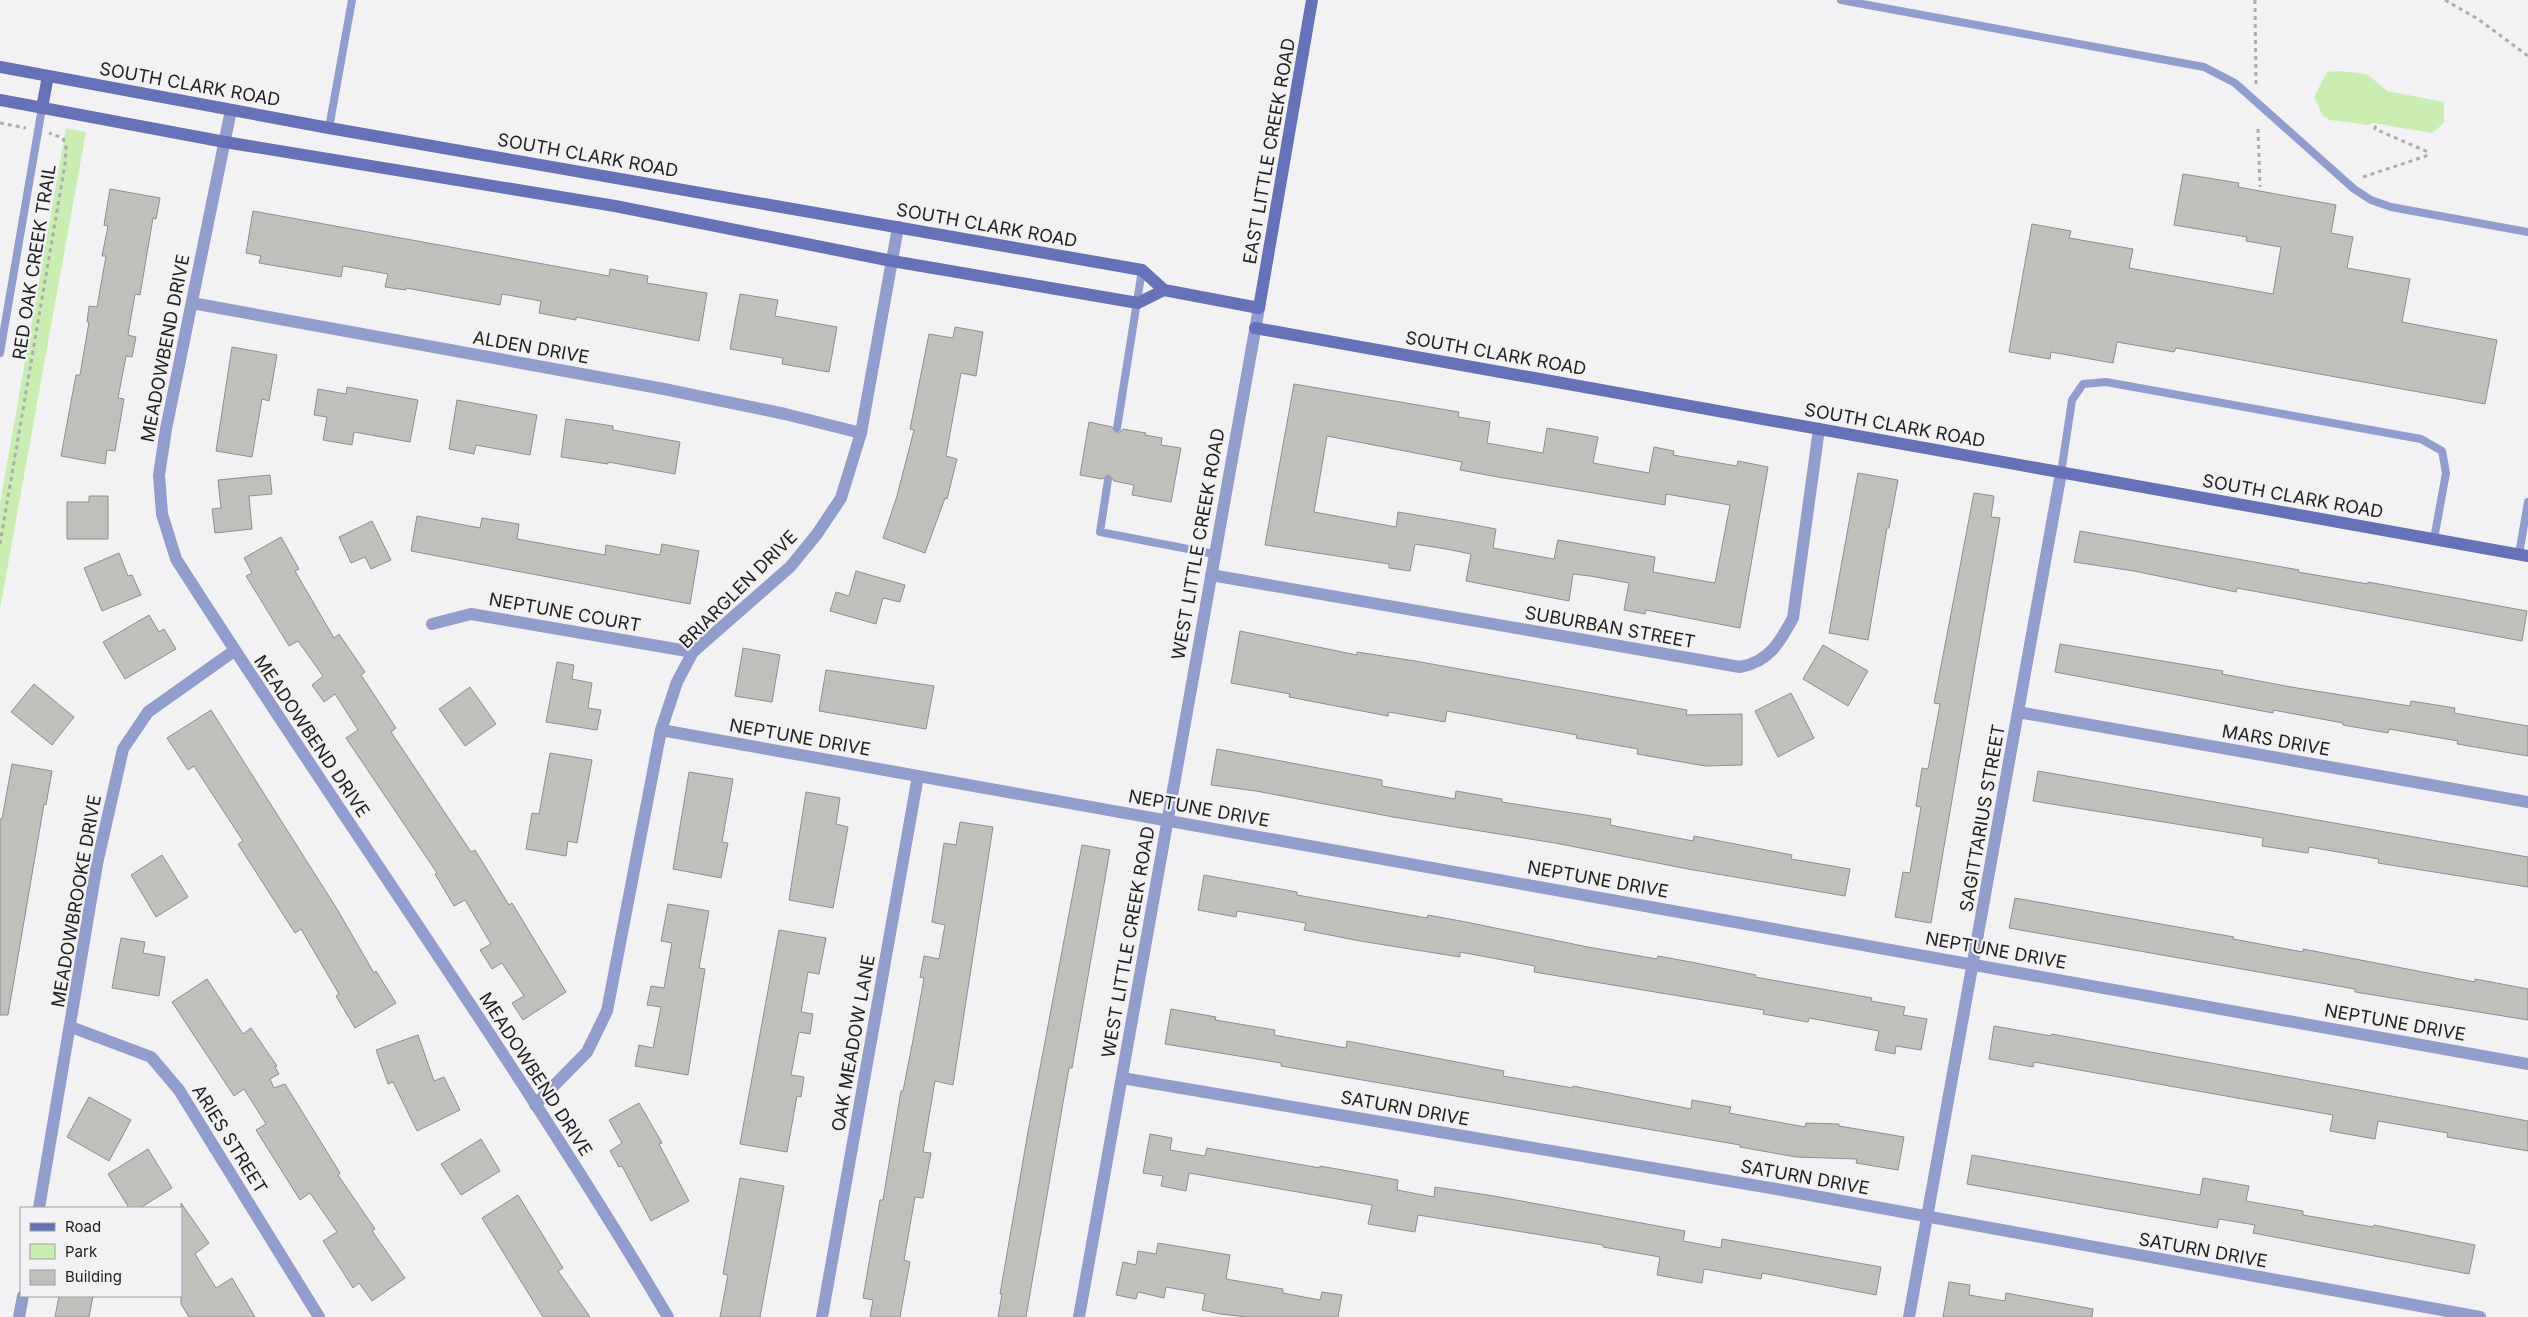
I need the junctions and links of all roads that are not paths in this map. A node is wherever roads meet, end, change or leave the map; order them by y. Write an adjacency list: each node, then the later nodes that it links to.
1 (352, 0): 9 (lane)
2 (1312, 0): 18 (street, EAST LITTLE CREEK ROAD)
3 (1841, 0): 12 (lane)
4 (0, 67): 5 (street, SOUTH CLARK ROAD)
5 (48, 76): 7 (street); 8 (street, SOUTH CLARK ROAD)
6 (0, 100): 7 (street)
7 (42, 108): 10 (street); 20 (lane)
8 (232, 110): 9 (street, SOUTH CLARK ROAD); 10 (street, MEADOWBEND DRIVE)
9 (329, 128): 11 (street, SOUTH CLARK ROAD)
10 (225, 142): 13 (street); 17 (street, MEADOWBEND DRIVE)
11 (898, 228): 13 (street, BRIARGLEN DRIVE); 14 (street, SOUTH CLARK ROAD)
12 (2528, 232)
13 (892, 261): 16 (street); 23 (street, BRIARGLEN DRIVE)
14 (1142, 270): 15 (street); 16 (lane)
15 (1164, 290): 16 (street); 18 (street)
16 (1138, 302): 21 (lane)
17 (192, 303): 23 (street, ALDEN DRIVE); 32 (street, MEADOWBEND DRIVE)
18 (1259, 308): 19 (street, WEST LITTLE CREEK ROAD)
19 (1255, 328): 22 (street, SOUTH CLARK ROAD); 28 (street, WEST LITTLE CREEK ROAD)
20 (0, 353)
21 (1117, 428)
22 (1819, 428): 24 (street, SOUTH CLARK ROAD); 30 (street, SUBURBAN STREET)
23 (861, 433): 33 (street, BRIARGLEN DRIVE)
24 (2061, 473): 27 (street, SOUTH CLARK ROAD); 27 (lane); 34 (street, SAGITTARIUS STREET)
25 (1108, 480): 28 (lane)
26 (2528, 502): 29 (lane)
27 (2434, 539): 29 (street, SOUTH CLARK ROAD)
28 (1214, 554): 30 (street, WEST LITTLE CREEK ROAD)
29 (2523, 555)
30 (1210, 575): 38 (street, WEST LITTLE CREEK ROAD)
31 (432, 624): 33 (street, NEPTUNE COURT)
32 (234, 651): 40 (street, MEADOWBROOKE DRIVE); 43 (street, MEADOWBEND DRIVE)
33 (693, 652): 35 (street, BRIARGLEN DRIVE)
34 (2018, 712): 37 (street, MARS DRIVE); 39 (street, SAGITTARIUS STREET)
35 (661, 730): 36 (street, NEPTUNE DRIVE); 43 (street, BRIARGLEN DRIVE)
36 (918, 776): 38 (street, NEPTUNE DRIVE); 50 (street, OAK MEADOW LANE)
37 (2528, 802)
38 (1167, 820): 39 (street, NEPTUNE DRIVE); 42 (street, WEST LITTLE CREEK ROAD)
39 (1973, 964): 41 (street, NEPTUNE DRIVE); 45 (street, SAGITTARIUS STREET)
40 (71, 1026): 44 (street, MEADOWBROOKE DRIVE); 48 (street, ARIES STREET)
41 (2528, 1064)
42 (1122, 1078): 45 (street, SATURN DRIVE); 51 (street, WEST LITTLE CREEK ROAD)
43 (536, 1105): 49 (street, MEADOWBEND DRIVE)
44 (38, 1207)
45 (1927, 1218): 52 (street, SAGITTARIUS STREET); 53 (street, SATURN DRIVE)
46 (23, 1297): 47 (street)
47 (19, 1317)
48 (319, 1317)
49 (668, 1317)
50 (822, 1317)
51 (1079, 1317)
52 (1909, 1317)
53 (2480, 1317)

